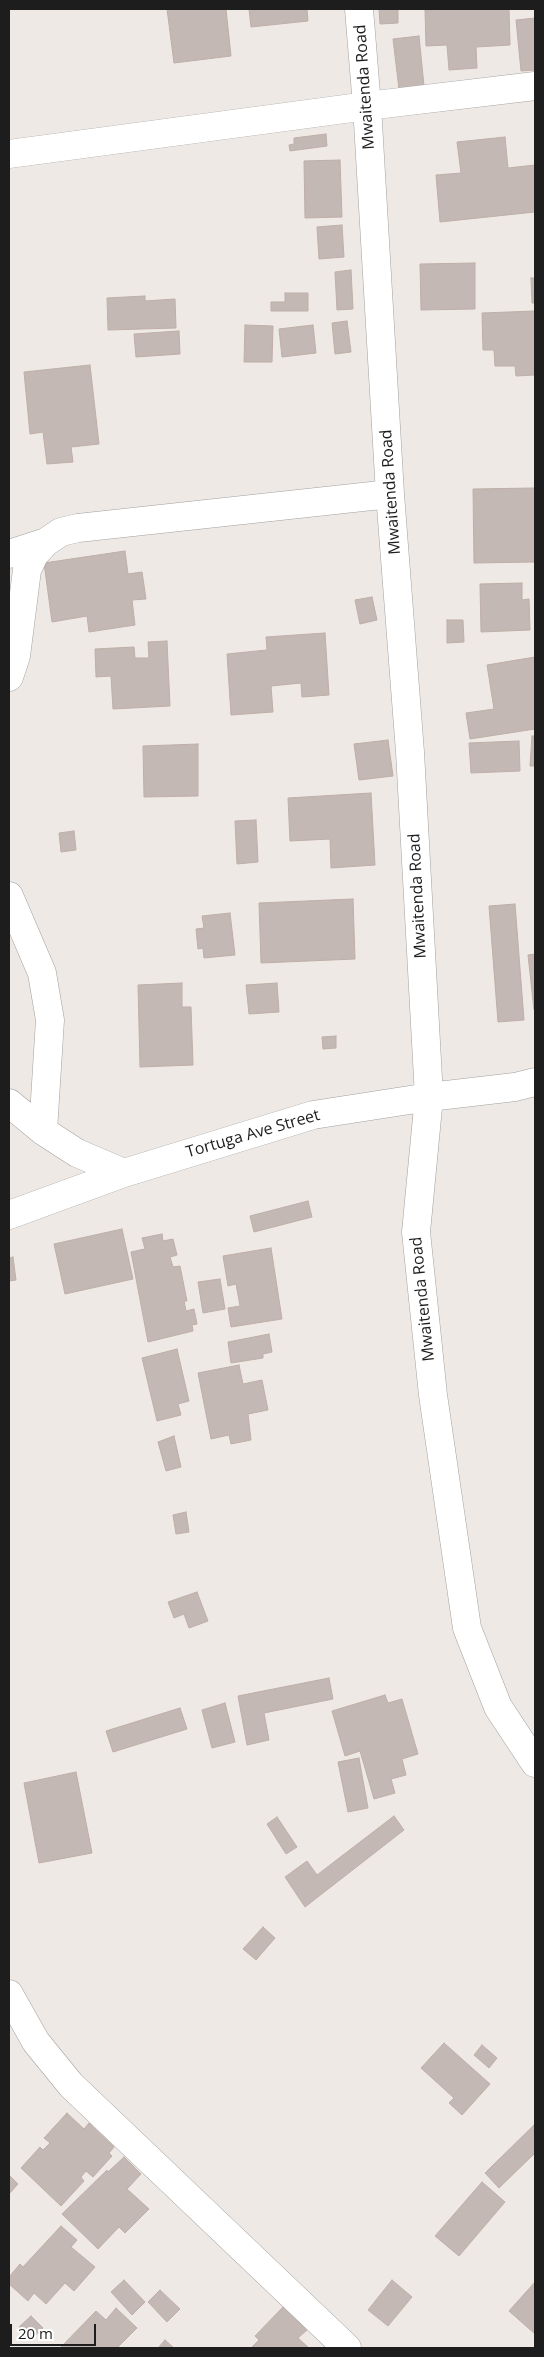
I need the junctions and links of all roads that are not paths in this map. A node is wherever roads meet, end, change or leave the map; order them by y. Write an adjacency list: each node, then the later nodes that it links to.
1 (359, 9): 3 (street, Mwaitenda Road)
2 (535, 86): 3 (street)
3 (367, 106): 4 (street); 5 (street, Mwaitenda Road)
4 (9, 154)
5 (390, 494): 6 (street); 11 (street, Mwaitenda Road)
6 (46, 542): 7 (street); 8 (street)
7 (9, 554)
8 (9, 677)
9 (9, 896): 13 (street)
10 (535, 1082): 11 (street, Tortuga Ave Street)
11 (429, 1097): 14 (street, Tortuga Ave Street); 16 (street, Mwaitenda Road)
12 (9, 1103): 13 (street)
13 (43, 1131): 14 (street)
14 (124, 1173): 15 (street, Tortuga Ave Street)
15 (9, 1215)
16 (535, 1763)
17 (9, 1994): 18 (street)
18 (347, 2348)

